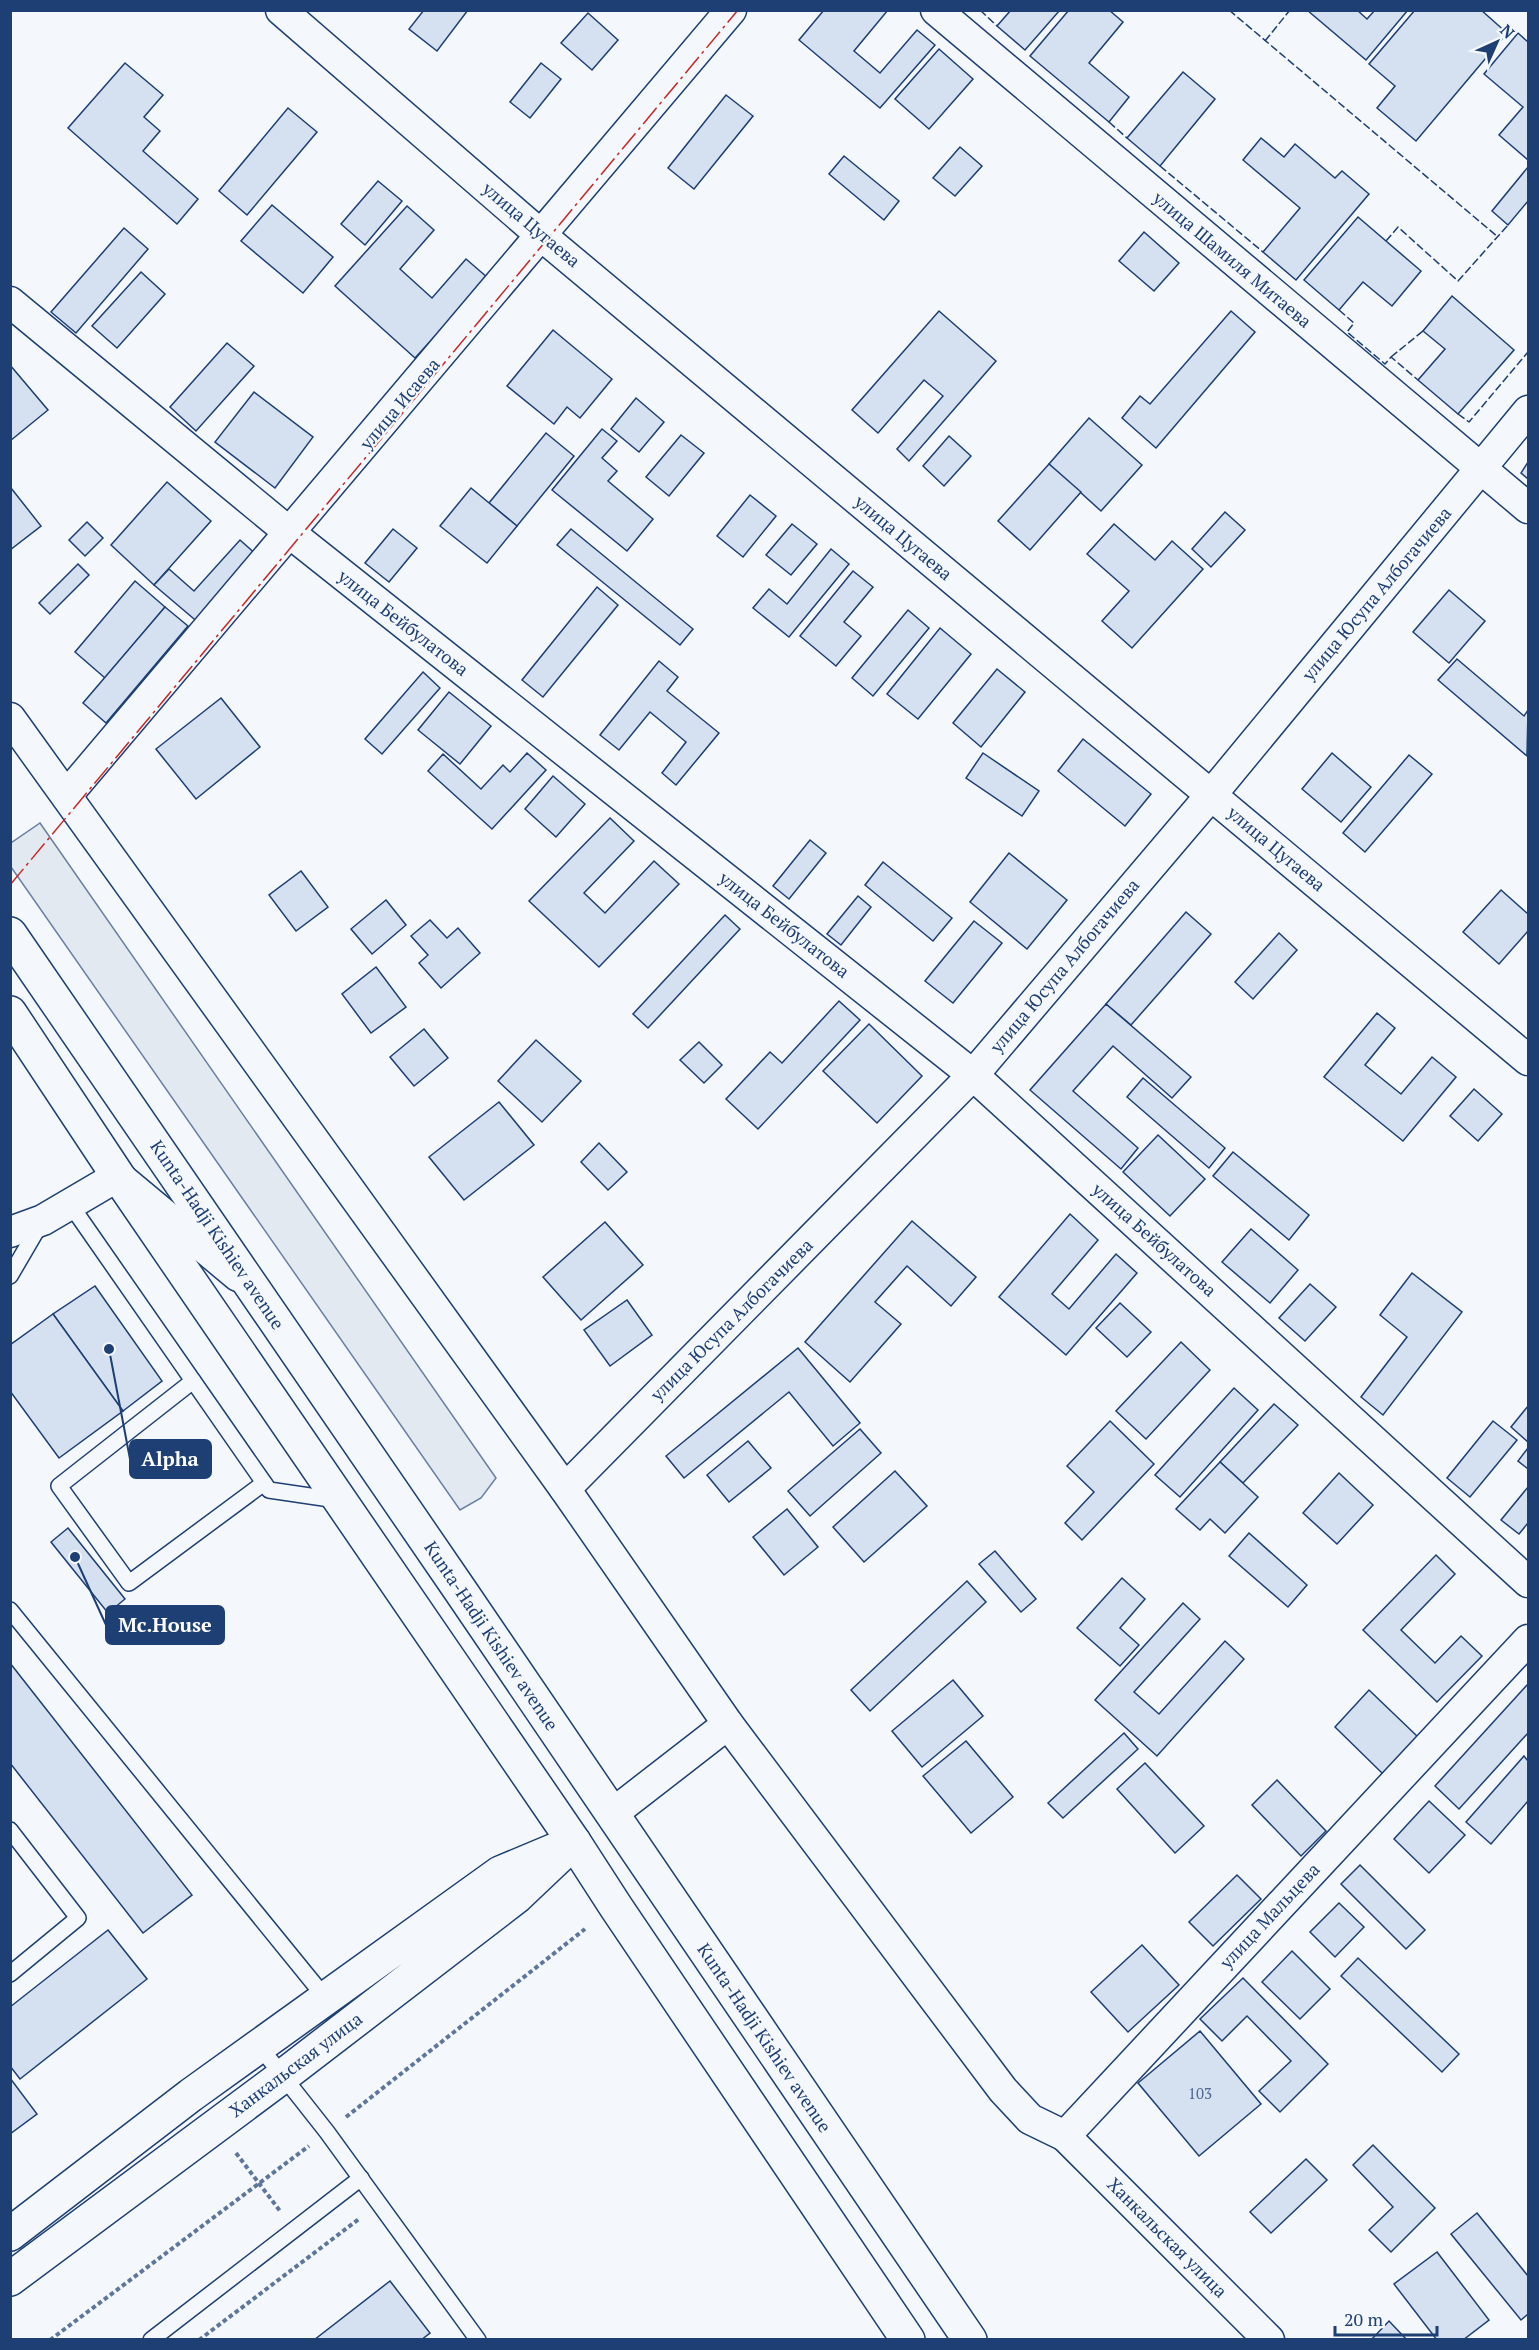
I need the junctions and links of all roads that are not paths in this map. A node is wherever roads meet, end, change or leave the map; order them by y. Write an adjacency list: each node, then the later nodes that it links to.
1 (281, 10): 4 (street, улица Цугаева)
2 (731, 10): 4 (street, улица Исаева)
3 (936, 10): 7 (street, улица Шамиля Митаева)
4 (542, 236): 9 (street, улица Исаева); 12 (street, улица Цугаева)
5 (10, 302): 9 (street, улица Бейбулатова)
6 (1528, 411): 7 (street, улица Юсупа Албогачиева)
7 (1480, 469): 8 (street, улица Шамиля Митаева); 12 (street, улица Юсупа Албогачиева)
8 (1528, 508)
9 (290, 533): 11 (street, улица Исаева); 16 (street, улица Бейбулатова)
10 (10, 718): 11 (street)
11 (67, 795): 25 (street)
12 (1211, 795): 15 (street, улица Цугаева); 16 (street, улица Юсупа Албогачиева)
13 (10, 934): 22 (main road, Kunta-Hadji Kishiev avenue)
14 (10, 1013): 17 (main road)
15 (1528, 1060)
16 (973, 1075): 25 (street, улица Юсупа Албогачиева); 27 (street, улица Бейбулатова)
17 (118, 1176): 18 (street); 22 (street); 26 (main road)
18 (70, 1204): 19 (street); 23 (lane)
19 (43, 1220): 20 (street); 21 (lane)
20 (10, 1232)
21 (10, 1276)
22 (256, 1292): 31 (main road, Kunta-Hadji Kishiev avenue)
23 (193, 1381): 24 (lane); 24 (lane)
24 (264, 1484): 26 (lane)
25 (565, 1489): 30 (street)
26 (340, 1500): 33 (main road)
27 (1528, 1582)
28 (10, 1610): 35 (lane)
29 (1528, 1640): 39 (street, улица Мальцева)
30 (728, 1724): 31 (street); 39 (street)
31 (612, 1814): 33 (main road, Ханкальская улица); 46 (main road, Kunta-Hadji Kishiev avenue)
32 (10, 1830): 34 (lane)
33 (574, 1842): 35 (main road, Ханкальская улица); 36 (main road, Ханкальская улица); 45 (main road)
34 (10, 1974)
35 (326, 1998): 36 (lane); 37 (main road, Ханкальская улица)
36 (348, 2026): 38 (main road, Ханкальская улица)
37 (261, 2047): 38 (lane); 41 (main road, Ханкальская улица)
38 (283, 2076): 40 (lane); 42 (main road, Ханкальская улица)
39 (1065, 2136): 47 (street, Ханкальская улица)
40 (361, 2178): 43 (lane); 44 (lane)
41 (10, 2234)
42 (10, 2279)
43 (152, 2340)
44 (478, 2340)
45 (908, 2340)
46 (970, 2340)
47 (1269, 2340)

